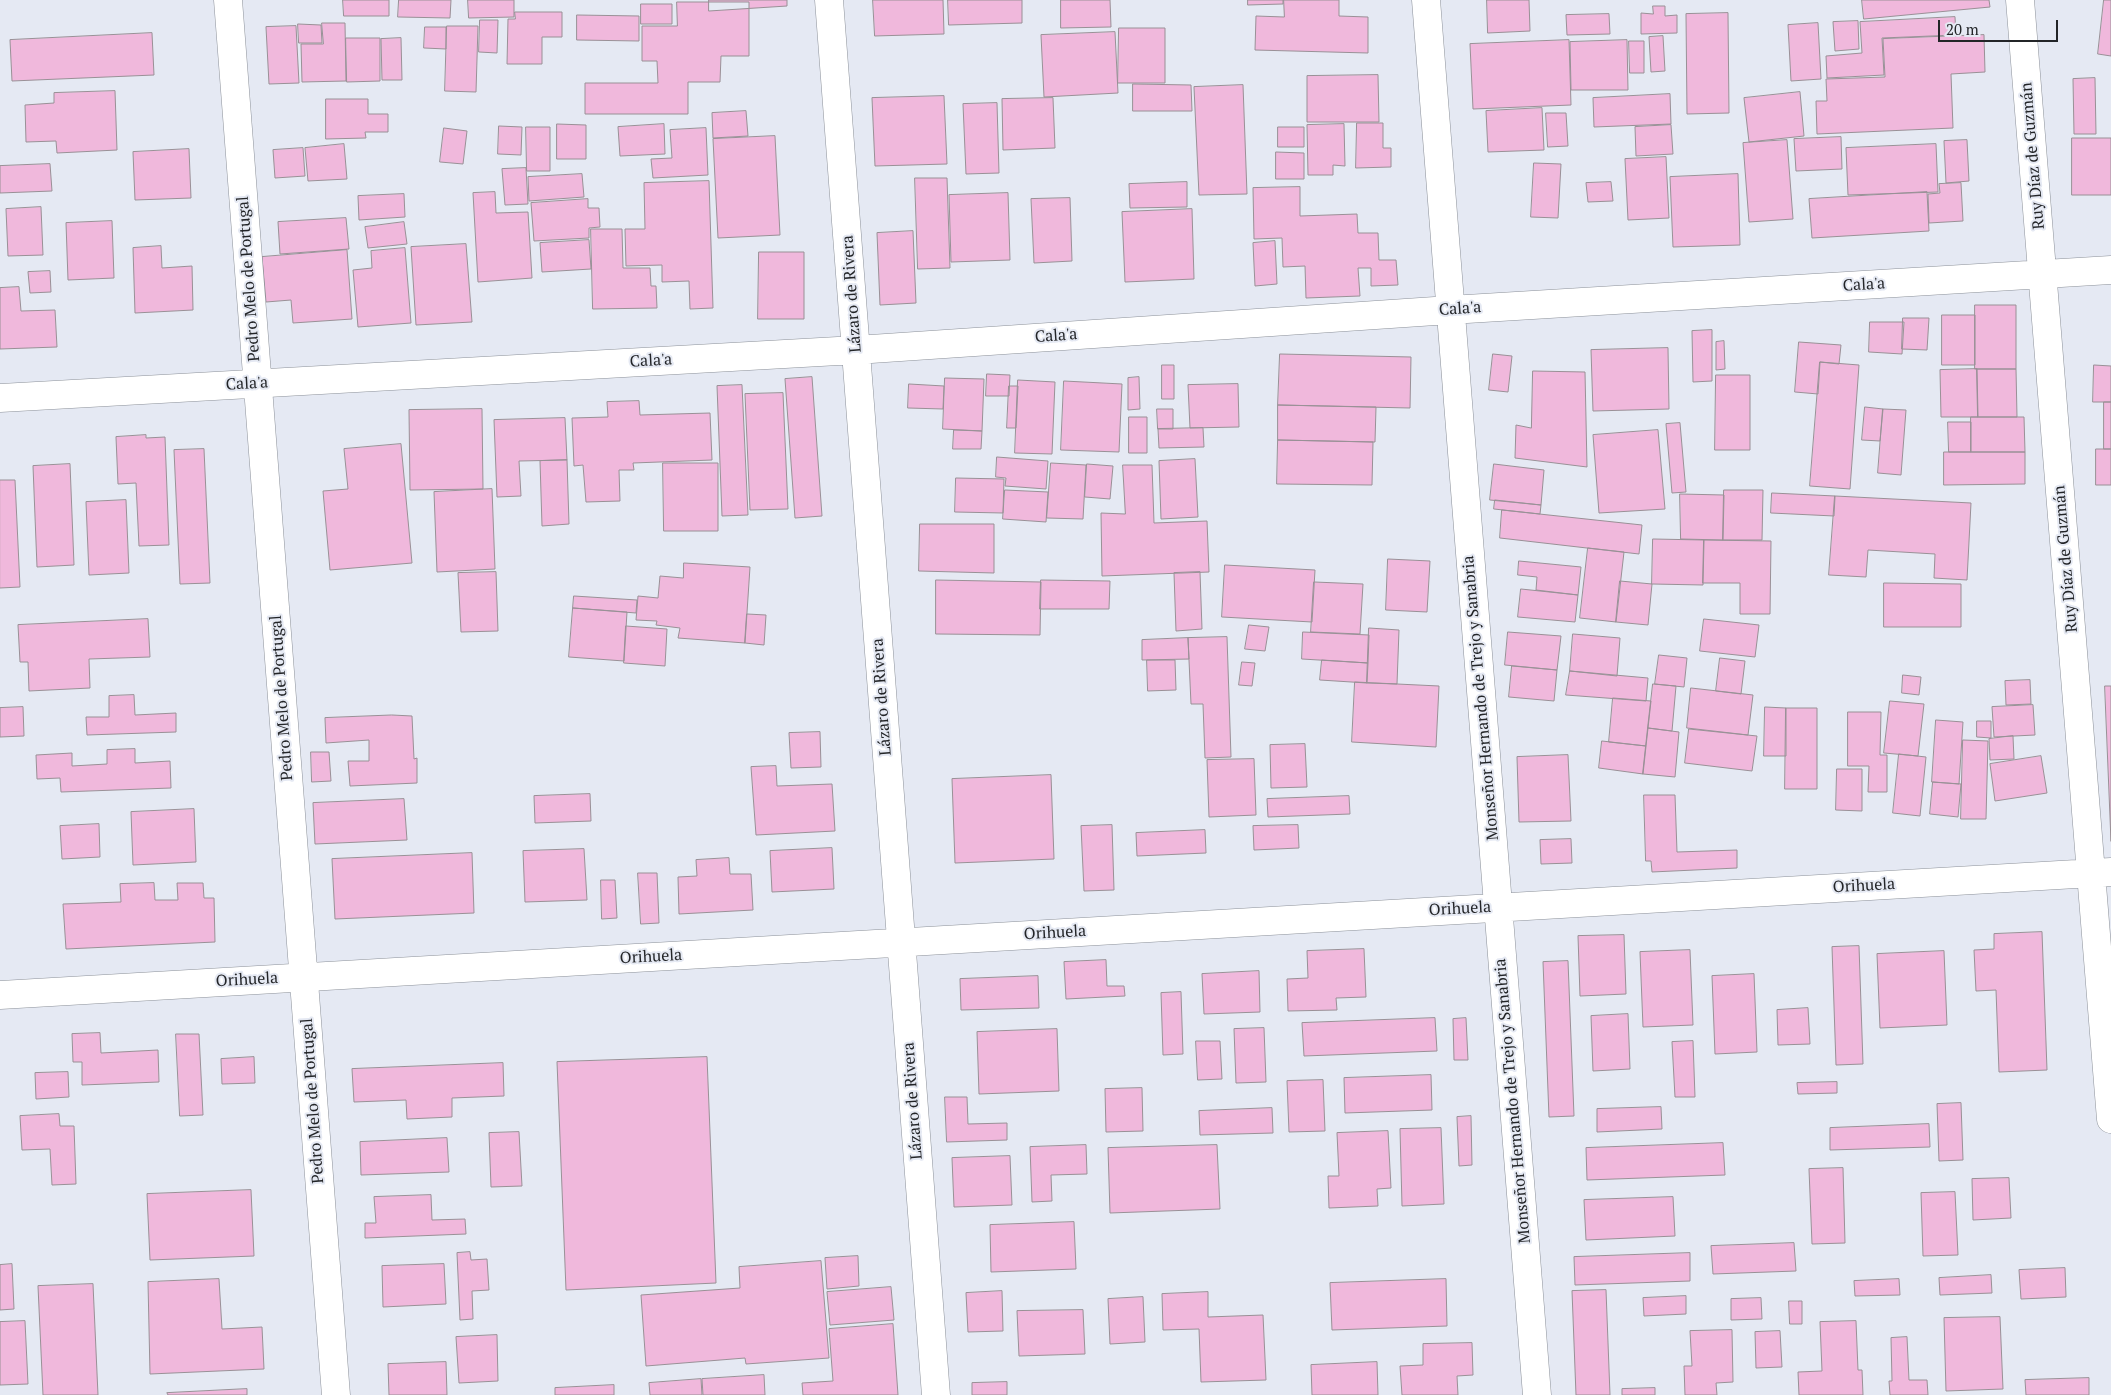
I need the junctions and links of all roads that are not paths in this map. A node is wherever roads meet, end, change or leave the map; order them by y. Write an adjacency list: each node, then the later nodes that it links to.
1 (228, 0): 9 (street, Pedro Melo de Portugal)
2 (829, 0): 8 (street, Lázaro de Rivera)
3 (1426, 0): 7 (street, Monseñor Hernando de Trejo y Sanabria)
4 (2020, 0): 6 (street, Ruy Díaz de Guzmán)
5 (2111, 270): 6 (street, Cala'a)
6 (2042, 275): 7 (street, Cala'a); 11 (street, Ruy Díaz de Guzmán)
7 (1450, 310): 8 (street, Cala'a); 12 (street, Monseñor Hernando de Trejo y Sanabria)
8 (856, 350): 9 (street, Cala'a); 13 (street, Lázaro de Rivera)
9 (257, 384): 10 (street, Cala'a); 14 (street, Pedro Melo de Portugal)
10 (0, 398)
11 (2101, 872): 12 (street, Orihuela); 16 (street, Ruy Díaz de Guzmán)
12 (1498, 907): 13 (street, Orihuela); 19 (street, Monseñor Hernando de Trejo y Sanabria)
13 (901, 942): 14 (street, Orihuela); 18 (street, Lázaro de Rivera)
14 (304, 977): 15 (street, Orihuela); 17 (street, Pedro Melo de Portugal)
15 (0, 995)
16 (2111, 1119)
17 (336, 1395)
18 (936, 1395)
19 (1537, 1395)

